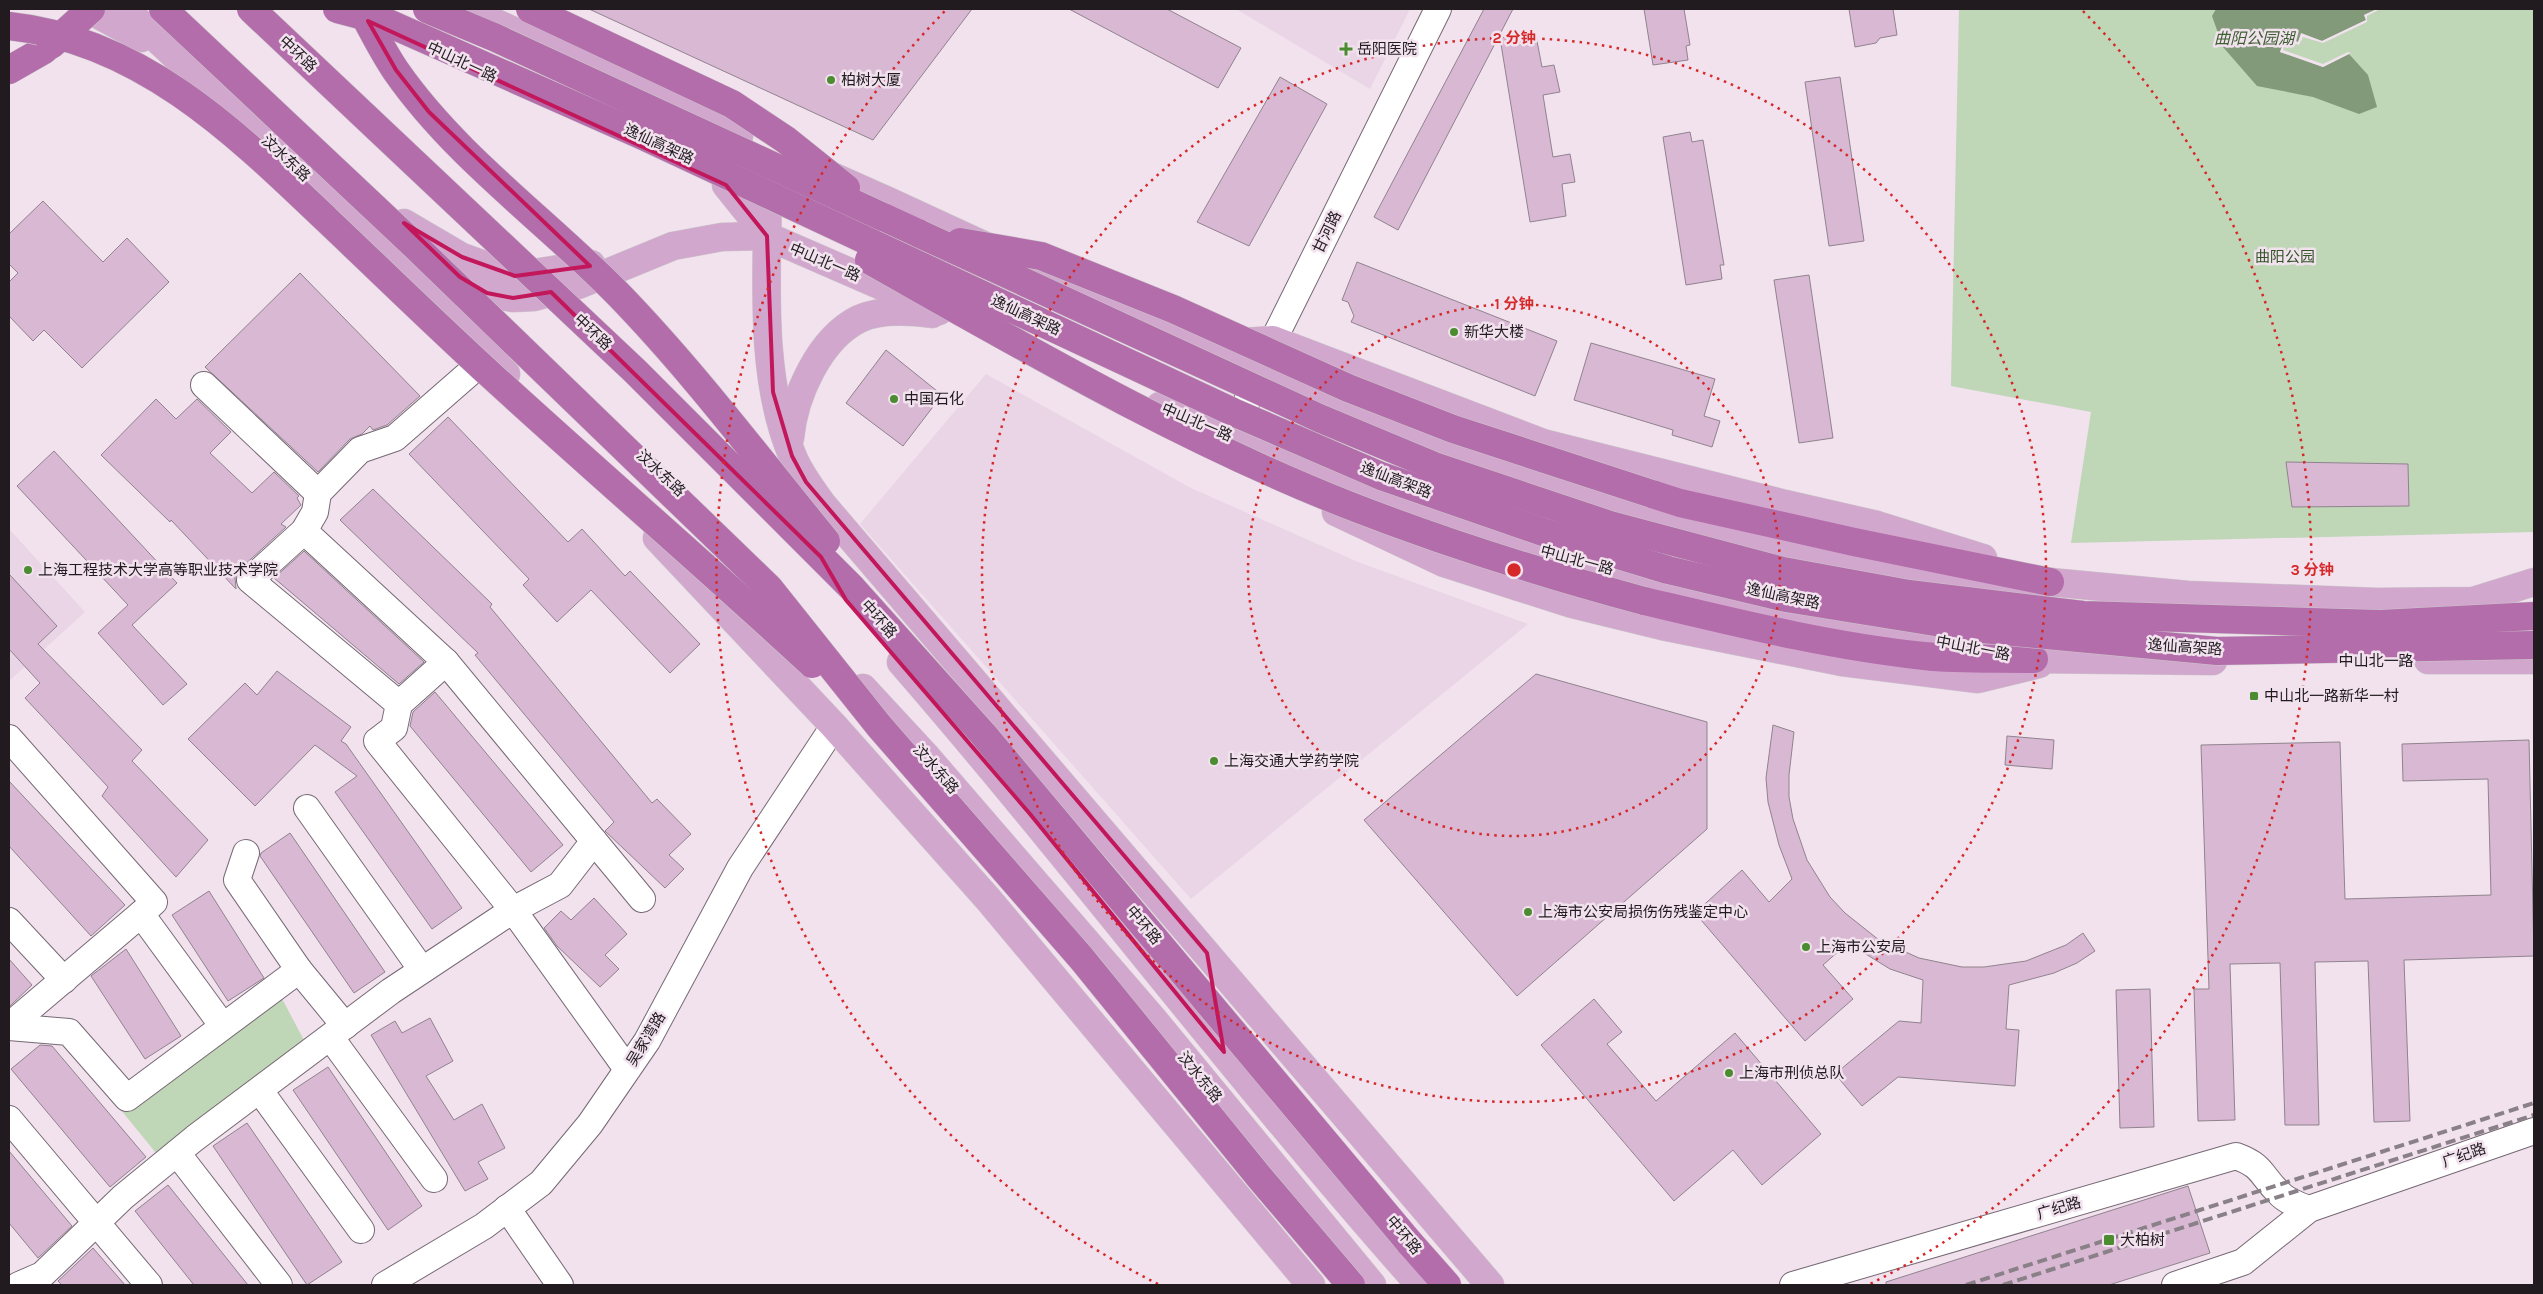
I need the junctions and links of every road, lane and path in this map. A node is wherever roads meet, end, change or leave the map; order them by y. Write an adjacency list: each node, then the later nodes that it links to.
1 (89, 9): 13 (main road); 14 (highway, bridge)
2 (125, 9): 13 (main road, 汶水东路)
3 (163, 9): 48 (highway, bridge)
4 (178, 9): 21 (main road, 中山北一路)
5 (251, 9): 49 (highway, 中环路, bridge)
6 (338, 9): 17 (highway, 逸仙高架路, bridge)
7 (361, 9): 49 (highway, bridge)
8 (427, 9): 20 (highway, 逸仙高架路, bridge)
9 (530, 9): 20 (highway, bridge)
10 (1438, 9): 28 (street, 甘河路)
11 (471, 10): 15 (main road)
12 (9, 26): 48 (highway, bridge)
13 (185, 64): 19 (main road, 汶水东路)
14 (9, 70)
15 (753, 143): 16 (main road); 18 (main road)
16 (806, 166): 18 (main road); 29 (main road)
17 (719, 177): 18 (main road); 23 (main road); 42 (highway, 逸仙高架路, bridge); 43 (highway, bridge)
18 (768, 178): 23 (main road)
19 (330, 200): 25 (main road); 26 (main road, 汶水东路)
20 (883, 217): 22 (highway, 逸仙高架路)
21 (404, 223): 24 (main road, 中山北一路); 25 (main road, 中山北一路)
22 (920, 234): 37 (highway, bridge); 41 (highway, 逸仙高架路, bridge)
23 (767, 236): 24 (main road, 中山北一路); 27 (main road, 中山北一路); 34 (main road)
24 (673, 246): 25 (main road, 中山北一路)
25 (487, 293)
26 (445, 309): 30 (main road, 汶水东路); 85 (main road, 汶水东路)
27 (950, 316): 33 (main road, 中山北一路); 34 (main road)
28 (1274, 340): 29 (main road); 31 (street, 甘河路); 37 (main road)
29 (1202, 346): 31 (main road)
30 (489, 356): 35 (street); 47 (main road, 汶水东路)
31 (1258, 371): 33 (street, 甘河路); 37 (main road)
32 (204, 385): 35 (street)
33 (1229, 449): 43 (main road, 中山北一路); 43 (main road)
34 (791, 452): 58 (main road); 67 (main road)
35 (318, 493): 36 (street)
36 (304, 531): 45 (street); 46 (street)
37 (2050, 582): 39 (main road)
38 (2534, 582): 39 (main road)
39 (2473, 601): 40 (main road)
40 (2534, 610)
41 (2534, 616)
42 (2534, 645)
43 (2045, 660): 44 (main road, 中山北一路)
44 (2534, 660)
45 (446, 662): 46 (street); 52 (street)
46 (399, 704): 55 (street)
47 (834, 726): 68 (street, 吴家湾路); 83 (main road, 汶水东路)
48 (879, 726): 84 (highway, bridge)
49 (984, 734): 87 (highway, 中环路, bridge)
50 (9, 738): 56 (street)
51 (307, 808): 60 (street)
52 (594, 841): 54 (street); 55 (street)
53 (246, 853): 59 (street)
54 (642, 899)
55 (513, 910): 60 (street); 68 (street)
56 (141, 914): 61 (street); 63 (street)
57 (9, 921): 61 (street)
58 (1207, 953): 67 (main road); 88 (main road)
59 (299, 970): 63 (street); 66 (street)
60 (422, 970): 66 (street)
61 (64, 980): 62 (street)
62 (42, 998): 64 (street); 65 (street)
63 (222, 1025): 65 (street)
64 (9, 1026): 65 (street)
65 (69, 1032)
66 (338, 1032): 69 (street); 73 (street)
67 (1224, 1052): 86 (main road)
68 (627, 1069): 74 (street, 吴家湾路)
69 (260, 1091): 72 (street); 77 (street)
70 (9, 1119): 76 (street)
71 (2534, 1131): 75 (street, 广纪路)
72 (177, 1153): 76 (street); 80 (street)
73 (434, 1180)
74 (506, 1208): 81 (street, 吴家湾路); 82 (street)
75 (2309, 1209): 89 (street, 广纪路); 90 (street, 广纪路)
76 (97, 1222): 78 (street); 79 (street)
77 (361, 1230)
78 (17, 1281)
79 (149, 1285)
80 (279, 1285)
81 (385, 1285)
82 (560, 1285)
83 (1311, 1285)
84 (1350, 1285)
85 (1372, 1285)
86 (1420, 1285)
87 (1447, 1285)
88 (1490, 1285)
89 (1793, 1285)
90 (2175, 1285)

